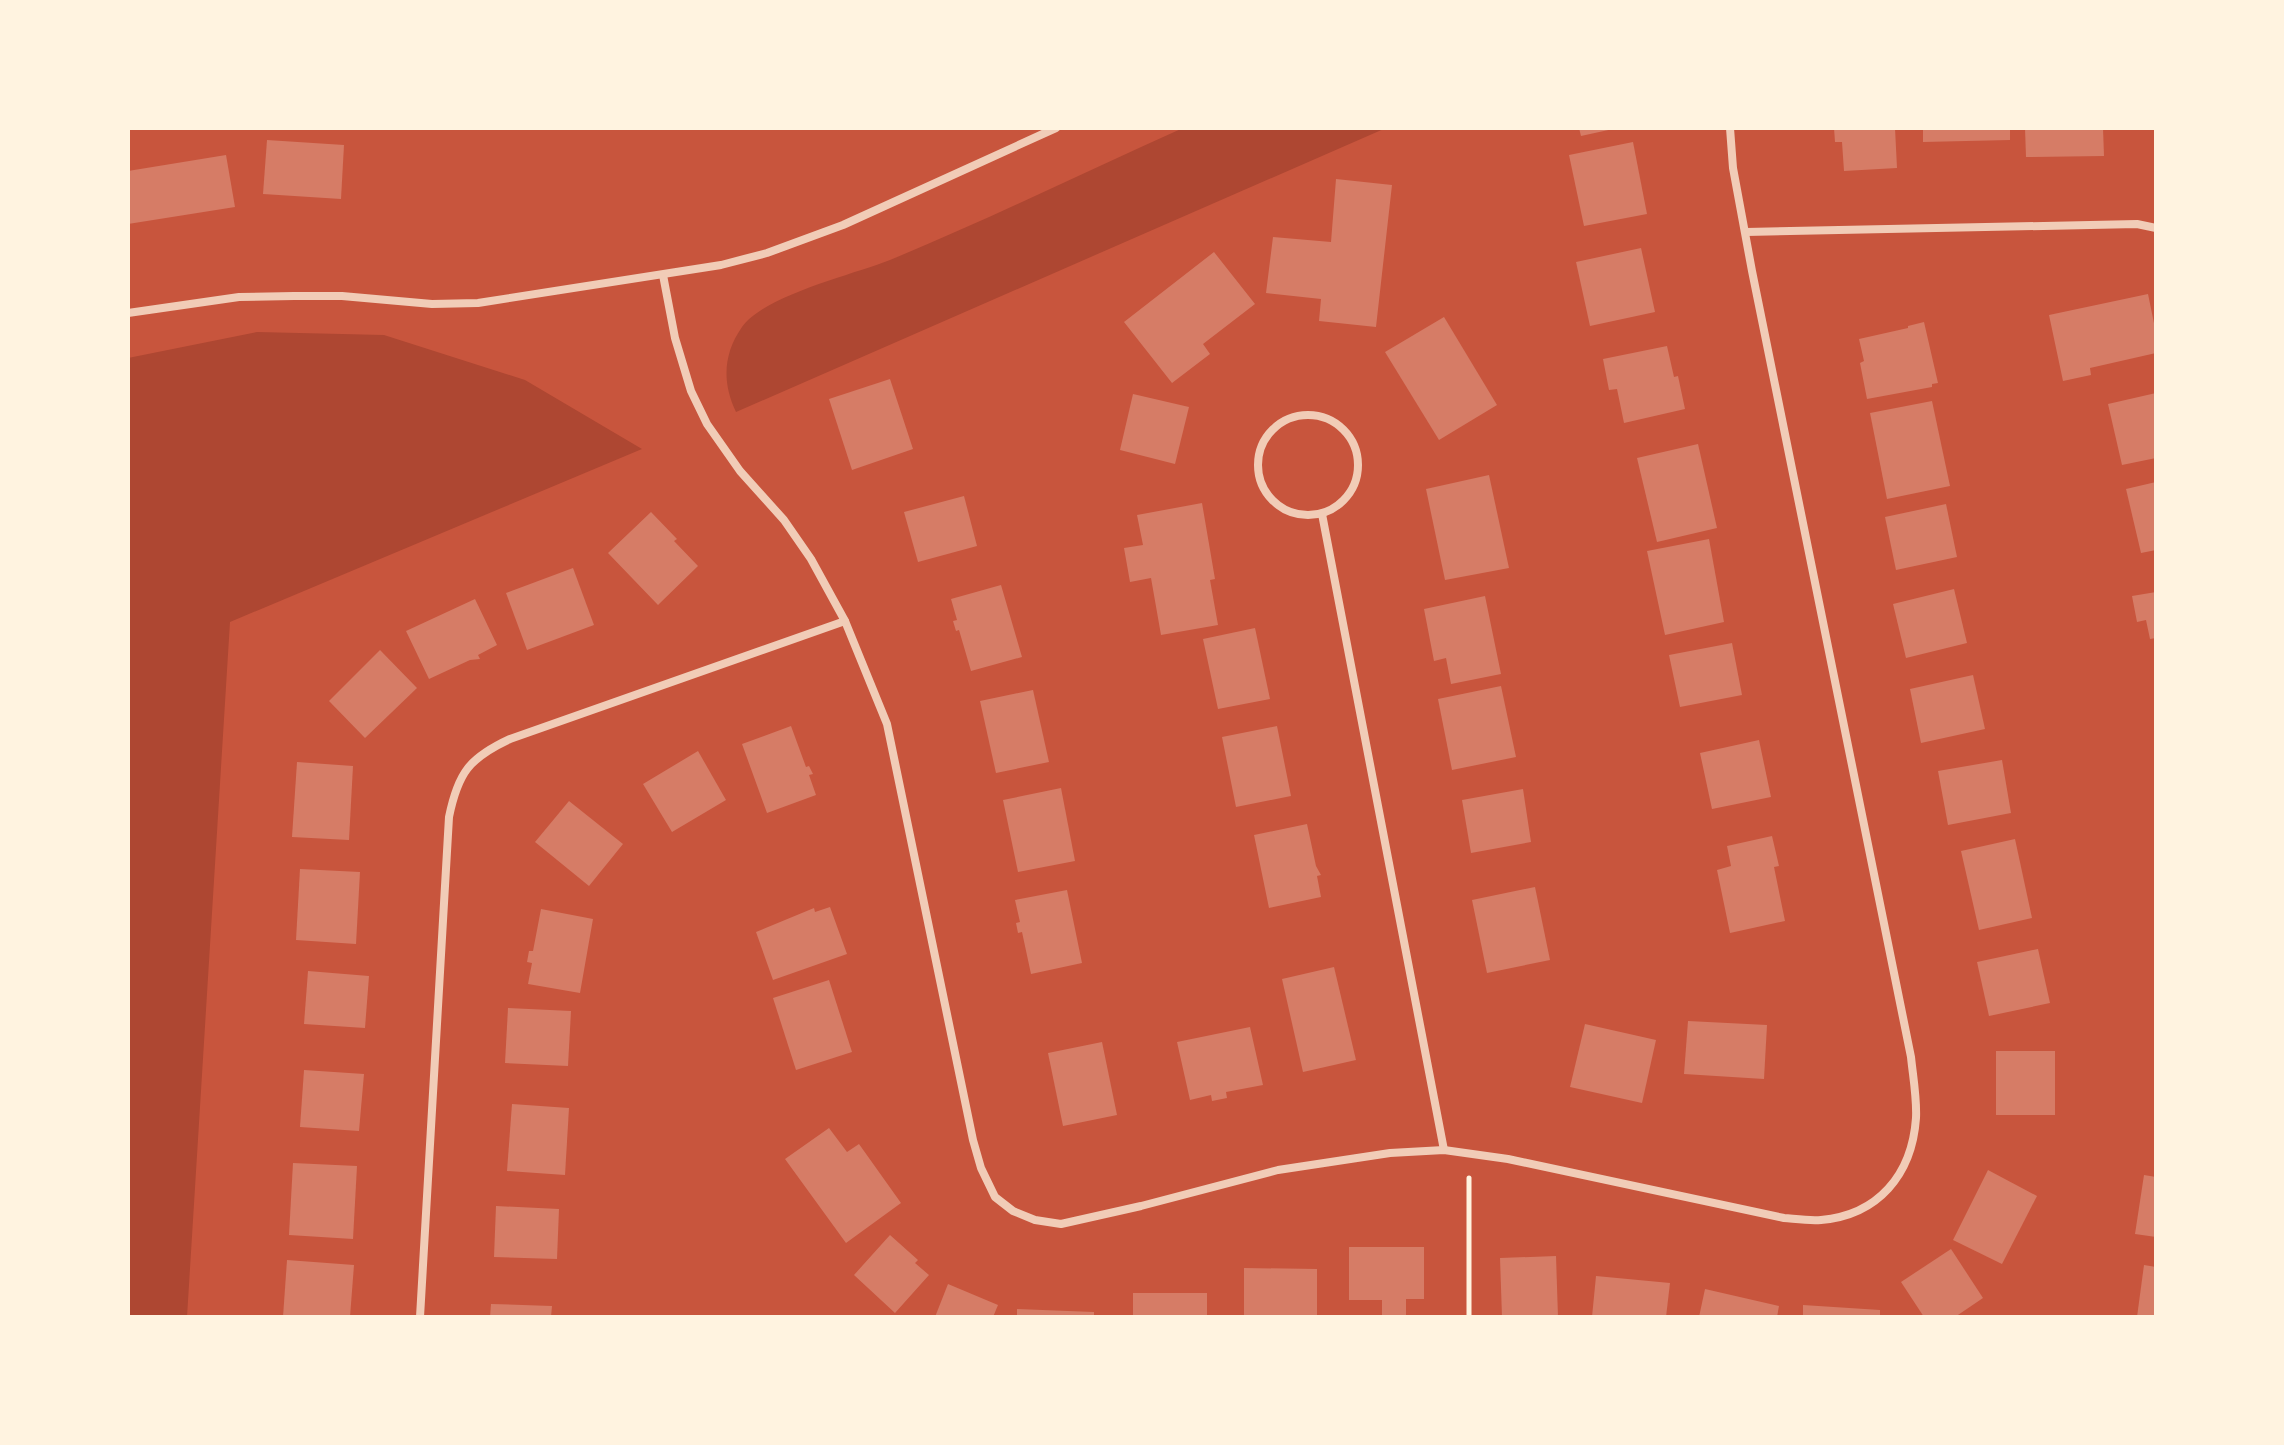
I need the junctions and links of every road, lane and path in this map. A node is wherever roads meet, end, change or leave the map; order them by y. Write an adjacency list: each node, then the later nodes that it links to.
1 (1056, 128): 5 (street)
2 (1730, 128): 4 (street)
3 (2156, 228): 4 (street)
4 (1746, 232): 10 (street)
5 (663, 275): 6 (street); 8 (street)
6 (128, 313)
7 (1322, 514): 7 (street); 9 (street)
8 (845, 621): 9 (street); 11 (street)
9 (1444, 1150): 10 (street)
10 (1469, 1152): 12 (path)
11 (420, 1317)
12 (1469, 1317)

